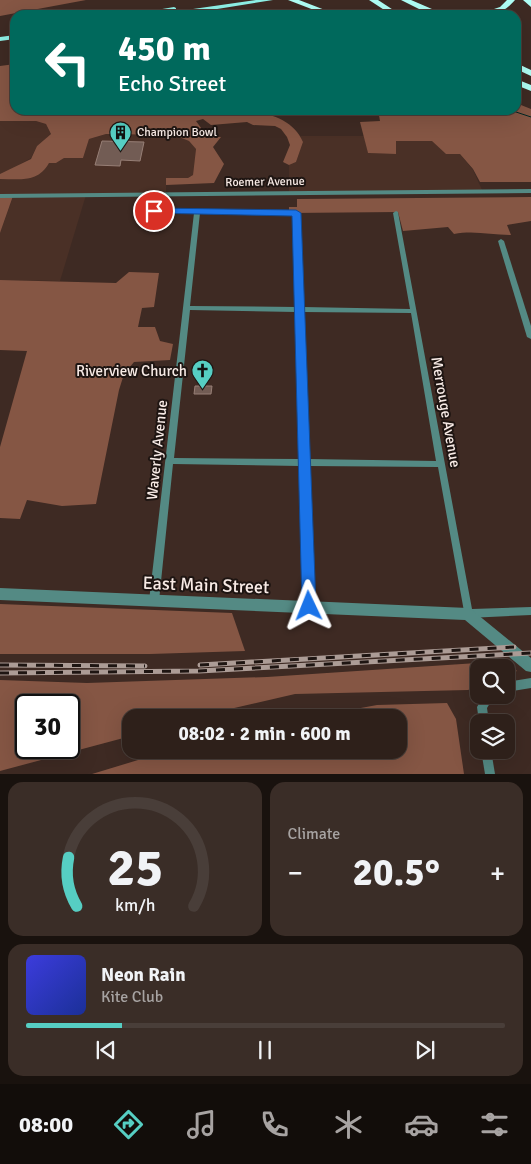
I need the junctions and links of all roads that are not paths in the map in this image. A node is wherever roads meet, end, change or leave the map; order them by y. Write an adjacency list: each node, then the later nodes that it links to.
1 (233, 0): 10 (highway)
2 (270, 0): 11 (highway)
3 (292, 0): 12 (highway)
4 (373, 0): 13 (highway)
5 (394, 0): 14 (highway)
6 (406, 0): 15 (highway)
7 (512, 0): 16 (highway)
8 (527, 0): 9 (highway)
9 (531, 5)
10 (165, 10)
11 (200, 10)
12 (320, 10)
13 (389, 10)
14 (408, 10)
15 (428, 10)
16 (500, 10)
17 (531, 191): 18 (street, Roemer Avenue)
18 (0, 196)
19 (197, 212): 21 (street); 23 (street, Waverly Avenue); 24 (street)
20 (396, 213): 25 (street, Merrouge Avenue)
21 (149, 216)
22 (501, 241): 26 (street)
23 (186, 308): 24 (street); 28 (street, Waverly Avenue)
24 (299, 309): 25 (street); 29 (street)
25 (414, 311): 30 (street, Merrouge Avenue)
26 (527, 311): 27 (street)
27 (531, 337)
28 (169, 461): 29 (street); 32 (street, Waverly Avenue)
29 (304, 463): 30 (street); 33 (street)
30 (441, 464): 35 (street, Merrouge Avenue)
31 (0, 594): 32 (street, East Main Street)
32 (154, 601): 33 (street, East Main Street)
33 (309, 606): 35 (street, East Main Street)
34 (531, 611): 35 (street, East Main Street)
35 (468, 614): 36 (street)
36 (531, 666)
37 (531, 682): 38 (street)
38 (515, 685)
39 (488, 759): 40 (street)
40 (490, 774)

